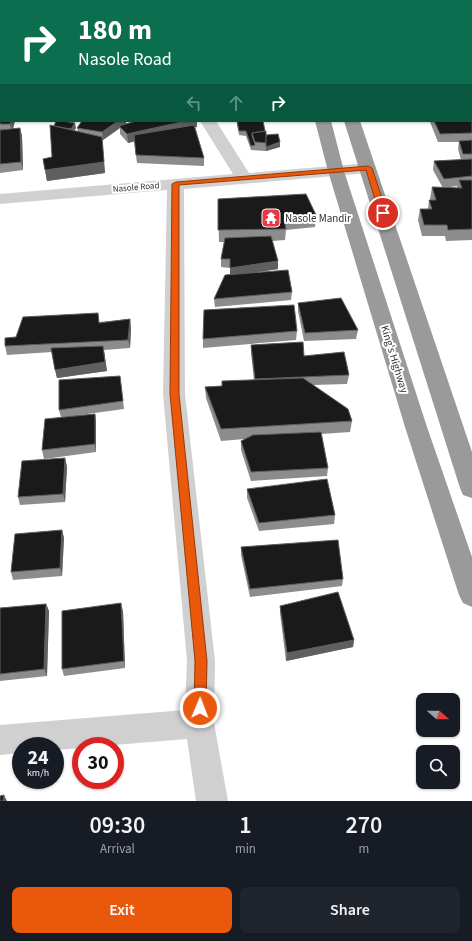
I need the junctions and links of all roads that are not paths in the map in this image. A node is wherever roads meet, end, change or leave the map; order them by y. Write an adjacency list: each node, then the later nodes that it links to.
1 (209, 122): 6 (street)
2 (323, 122): 5 (highway, King's Highway)
3 (352, 122): 4 (highway)
4 (368, 168): 5 (street, Nasole Road); 9 (highway)
5 (336, 171): 6 (street, Nasole Road); 10 (highway, King's Highway)
6 (244, 179): 7 (street, Nasole Road)
7 (176, 184): 8 (street, Nasole Road); 11 (street)
8 (0, 199)
9 (472, 488)
10 (472, 595)
11 (199, 723): 12 (street); 13 (street)
12 (0, 740)
13 (212, 801)

